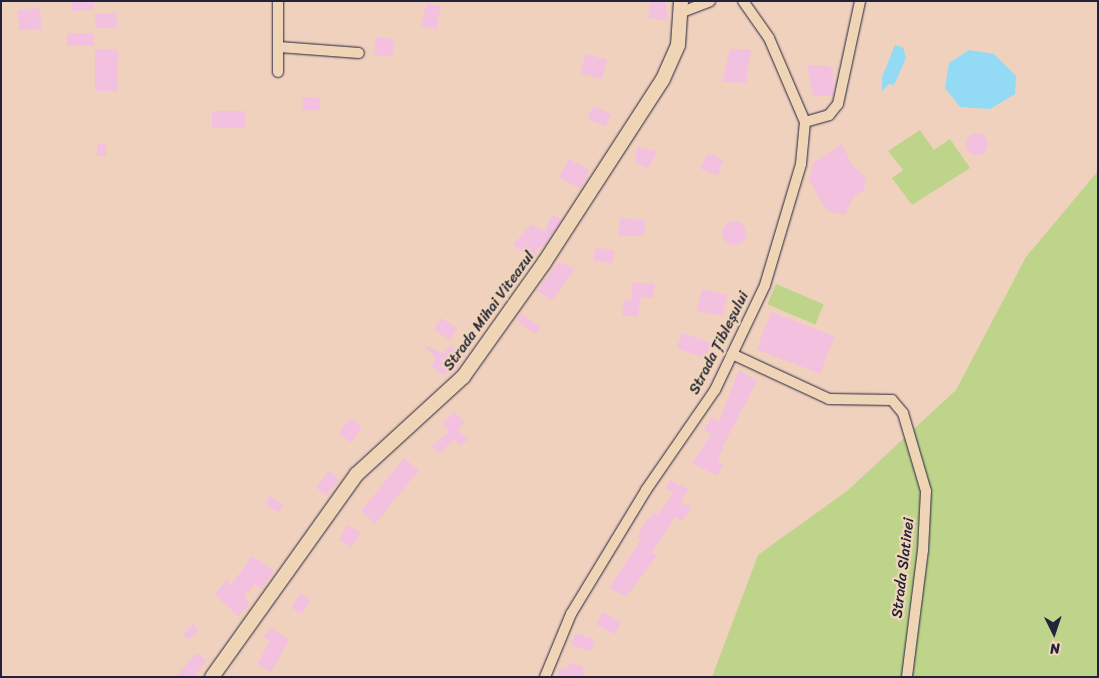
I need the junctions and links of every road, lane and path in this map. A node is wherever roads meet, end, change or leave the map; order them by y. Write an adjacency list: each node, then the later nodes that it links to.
1 (278, 1): 6 (street)
2 (710, 1): 5 (street)
3 (744, 1): 9 (street, Strada Țibleșului)
4 (860, 1): 9 (street)
5 (682, 6): 11 (main road, Strada Mihai Viteazul)
6 (279, 47): 7 (street); 8 (street)
7 (359, 53)
8 (278, 72)
9 (805, 122): 10 (street, Strada Țibleșului)
10 (732, 354): 12 (street, Strada Țibleșului); 13 (street, Strada Slatinei)
11 (212, 677)
12 (545, 677)
13 (907, 677)

